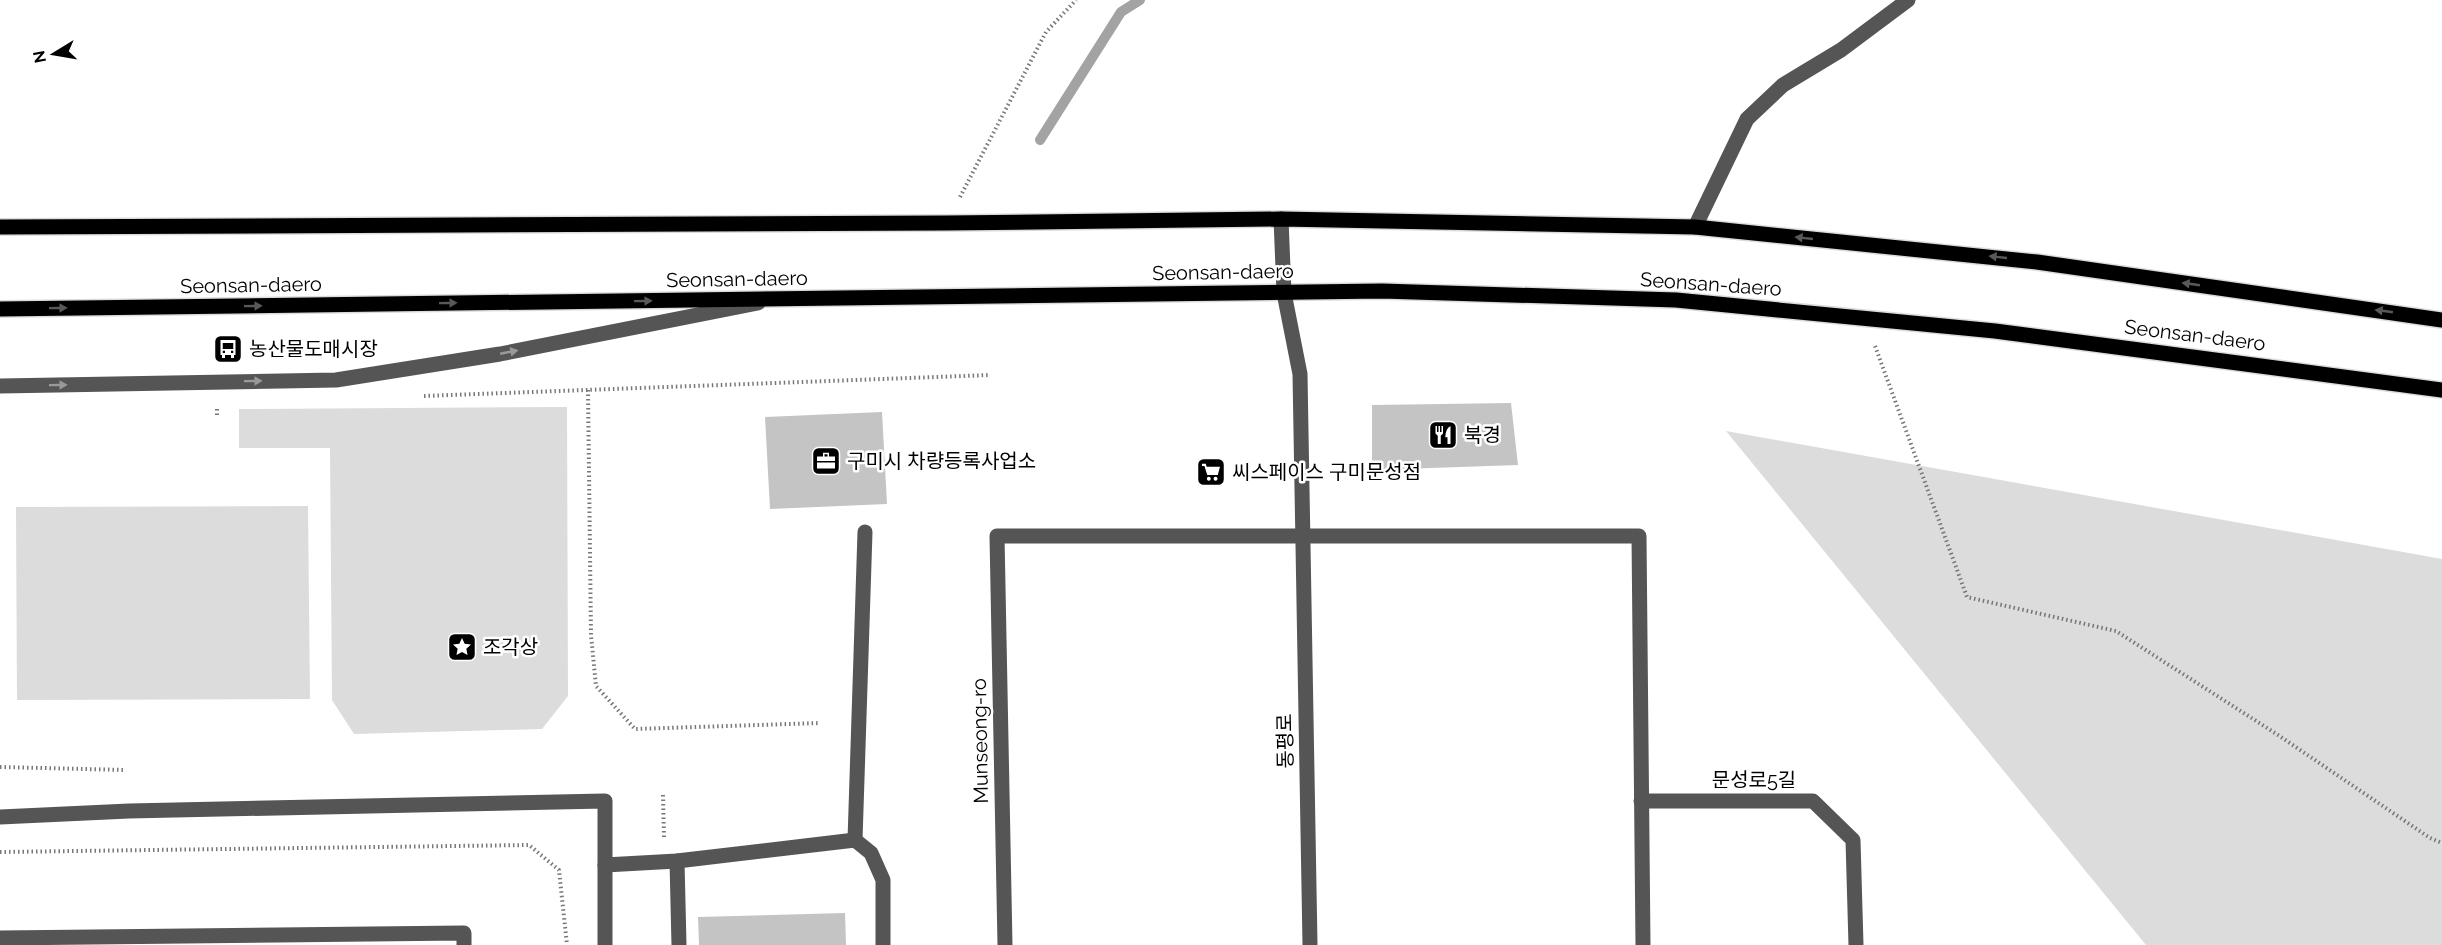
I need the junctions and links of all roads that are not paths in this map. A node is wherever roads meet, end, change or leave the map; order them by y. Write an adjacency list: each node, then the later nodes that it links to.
1 (1908, 0): 3 (street)
2 (1281, 219): 3 (main road); 4 (main road); 5 (street, 동평로)
3 (1695, 226): 8 (main road, one-way to 3)
4 (0, 227)
5 (1284, 293): 6 (main road, Seonsan-daero); 10 (main road, Seonsan-daero); 12 (street, 동평로)
6 (780, 299): 7 (main road, Seonsan-daero, one-way to 6); 9 (street, one-way to 6)
7 (0, 309)
8 (2442, 320)
9 (0, 386)
10 (2442, 390)
11 (865, 532): 15 (street)
12 (1302, 536): 13 (street); 23 (street, Munseong-ro); 24 (street, 동평로)
13 (1641, 801): 25 (street); 26 (street, 문성로5길)
14 (0, 817): 17 (street)
15 (855, 840): 16 (street); 22 (street)
16 (677, 861): 17 (street); 21 (street)
17 (605, 865): 20 (street)
18 (0, 938): 19 (street)
19 (464, 945)
20 (605, 945)
21 (679, 945)
22 (883, 945)
23 (1005, 945)
24 (1310, 945)
25 (1643, 945)
26 (1856, 945)

